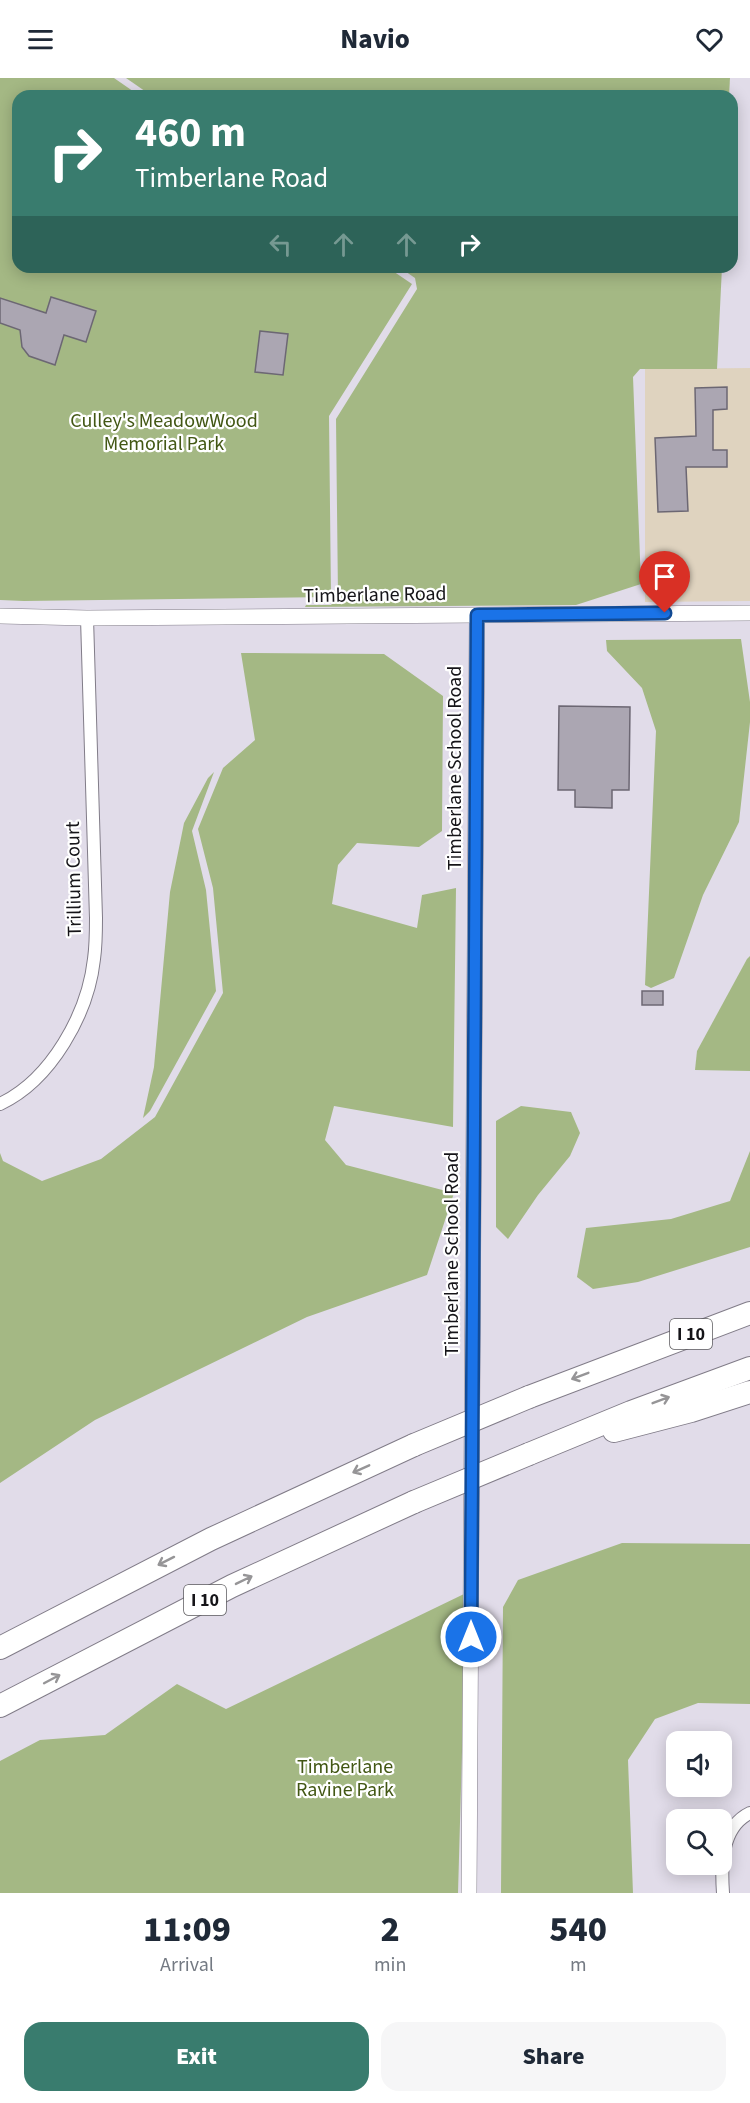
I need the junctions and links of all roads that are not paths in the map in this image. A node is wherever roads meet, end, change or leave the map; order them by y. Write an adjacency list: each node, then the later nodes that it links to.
1 (750, 613): 2 (street, Timberlane Road)
2 (477, 615): 4 (street, Timberlane Road); 15 (street, Timberlane School Road)
3 (0, 616): 4 (street, Timberlane Road)
4 (87, 618): 5 (street, Trillium Court)
5 (0, 1104)
6 (750, 1303): 8 (highway)
7 (750, 1313): 8 (highway, I 10)
8 (632, 1356): 12 (highway, I 10, one-way to 12, bridge)
9 (750, 1368): 11 (highway, I 10, one-way to 9)
10 (750, 1392): 11 (highway)
11 (529, 1454): 13 (highway, I 10, one-way to 11, bridge)
12 (0, 1648)
13 (0, 1706)
14 (750, 1813): 16 (street)
15 (469, 1893)
16 (723, 1893)

